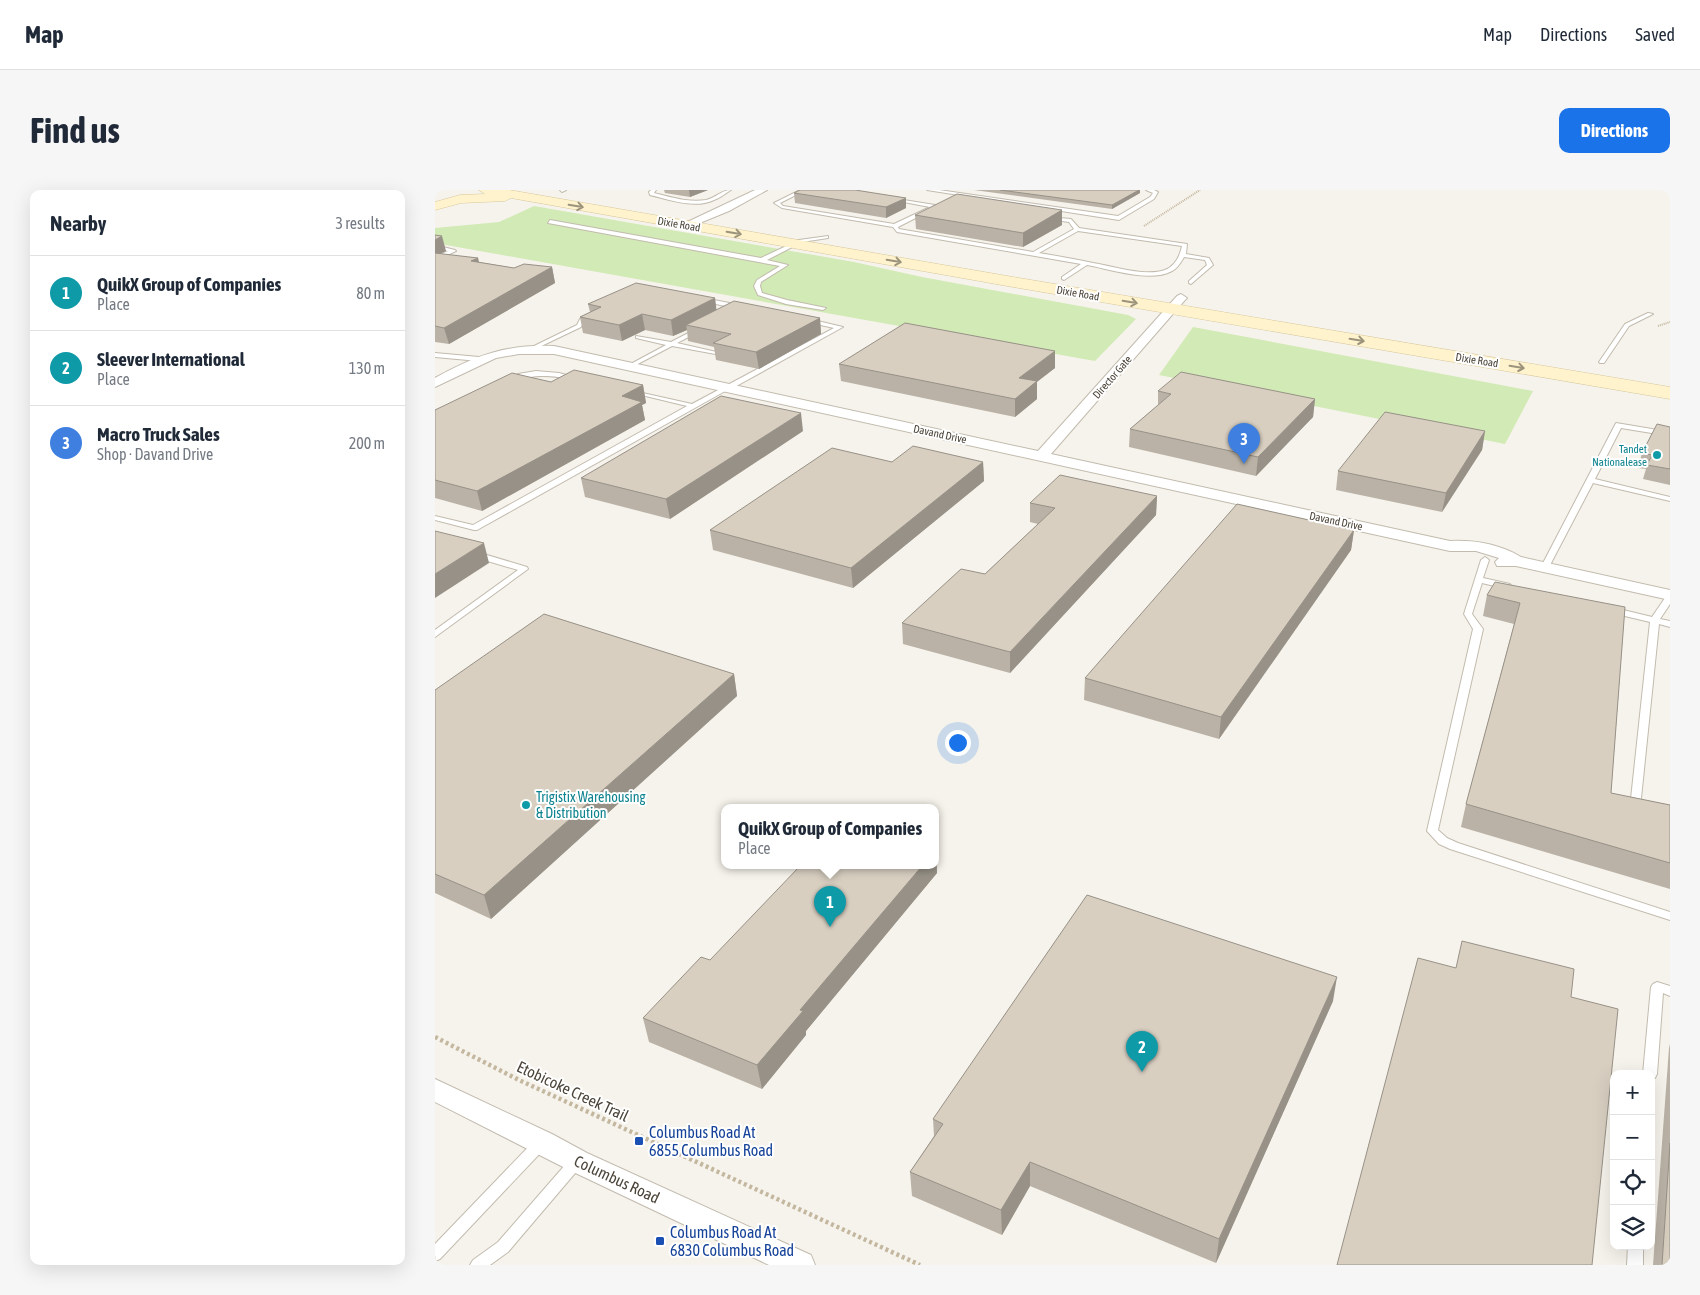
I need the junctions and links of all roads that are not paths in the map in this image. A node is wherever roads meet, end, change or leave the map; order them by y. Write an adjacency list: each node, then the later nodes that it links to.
1 (455, 190): 10 (main road)
2 (486, 190): 11 (main road, Dixie Road)
3 (561, 190): 16 (main road, Dixie Road)
4 (654, 190): 5 (lane)
5 (729, 190)
6 (762, 190): 16 (street)
7 (804, 190): 20 (lane)
8 (929, 190): 9 (lane)
9 (1148, 190)
10 (435, 198)
11 (528, 198): 14 (main road); 19 (main road, Dixie Road, one-way to 19)
12 (889, 199): 15 (lane)
13 (945, 205): 15 (lane)
14 (435, 206)
15 (935, 206): 20 (lane)
16 (709, 215): 19 (street); 22 (main road, Dixie Road)
17 (1042, 216): 21 (lane)
18 (550, 222): 28 (lane)
19 (686, 225): 23 (main road, Dixie Road, one-way to 23)
20 (895, 226): 25 (lane)
21 (1077, 229): 25 (lane); 26 (lane)
22 (826, 237): 23 (lane); 30 (main road, Dixie Road)
23 (793, 244): 28 (lane); 33 (main road, Dixie Road, one-way to 33)
24 (435, 247): 27 (lane)
25 (1034, 254): 29 (lane)
26 (1184, 255): 29 (lane); 31 (lane)
27 (435, 259)
28 (762, 260): 34 (lane)
29 (1087, 263): 30 (lane)
30 (1063, 278): 33 (main road, Dixie Road)
31 (1191, 282)
32 (699, 299): 35 (lane)
33 (1176, 304): 49 (main road, Dixie Road); 54 (main road, Dixie Road, one-way to 54); 57 (street, Director Gate)
34 (823, 308)
35 (733, 312)
36 (597, 313): 42 (lane)
37 (1650, 314): 46 (lane)
38 (802, 319): 53 (lane)
39 (707, 326): 41 (lane)
40 (638, 337): 41 (lane)
41 (672, 344): 43 (lane); 47 (lane)
42 (531, 349): 45 (street, Davand Drive); 47 (street, Davand Drive)
43 (719, 354)
44 (435, 355): 45 (lane)
45 (479, 359): 51 (street, Davand Drive)
46 (1602, 362)
47 (630, 366): 53 (street, Davand Drive)
48 (581, 380): 50 (lane)
49 (1670, 380)
50 (506, 382)
51 (435, 383)
52 (619, 388): 55 (lane)
53 (728, 388): 55 (lane); 57 (street, Davand Drive)
54 (1670, 393)
55 (694, 406): 60 (lane)
56 (1670, 434): 58 (lane)
57 (1043, 456): 61 (street, Davand Drive)
58 (1590, 480): 59 (lane); 65 (lane)
59 (1670, 499)
60 (435, 518)
61 (1449, 546): 63 (street, Davand Drive); 64 (street, Davand Drive)
62 (470, 553): 72 (lane)
63 (1485, 560): 64 (street, Davand Drive); 66 (lane)
64 (1516, 561): 65 (street, Davand Drive)
65 (1545, 567): 68 (street, Davand Drive)
66 (1479, 580): 67 (lane); 74 (lane)
67 (1516, 588)
68 (1670, 596): 70 (lane)
69 (1599, 607): 70 (lane)
70 (1655, 620): 71 (lane); 73 (lane)
71 (1670, 624)
72 (435, 634)
73 (1635, 808)
74 (1670, 916)
75 (1670, 991): 76 (lane)
76 (1650, 1070)
77 (435, 1090): 78 (street, Columbus Road)
78 (542, 1142): 79 (street, Columbus Road); 81 (lane)
79 (577, 1161): 82 (lane); 83 (street, Columbus Road)
80 (1636, 1250): 84 (lane)
81 (435, 1254)
82 (477, 1265)
83 (800, 1265)
84 (1635, 1265)

